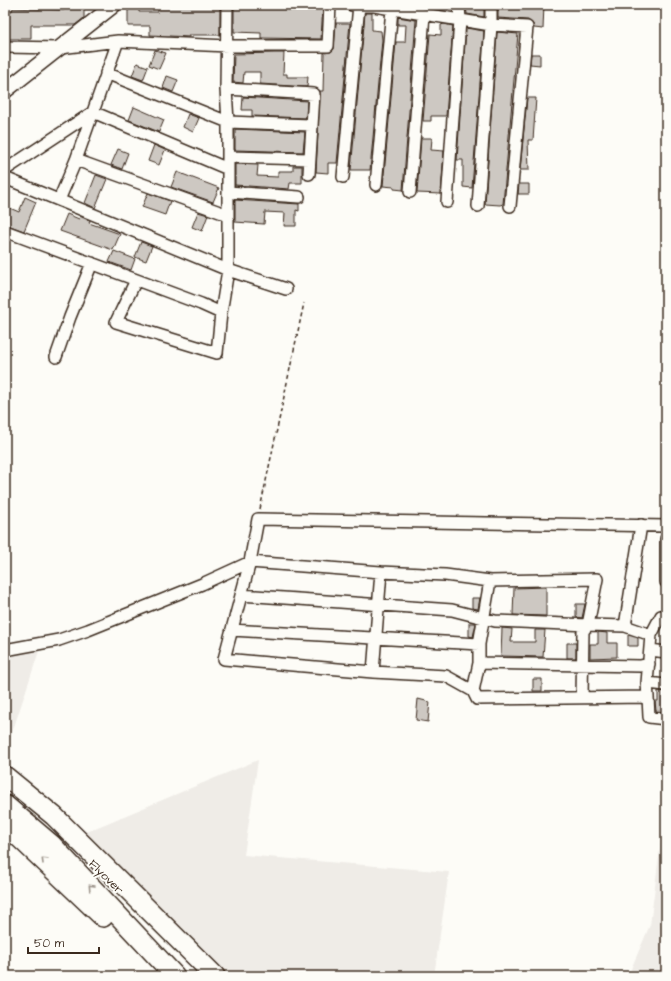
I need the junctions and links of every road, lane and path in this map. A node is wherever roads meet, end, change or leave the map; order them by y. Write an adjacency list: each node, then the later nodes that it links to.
1 (114, 5): 15 (street)
2 (227, 5): 13 (street)
3 (330, 5): 13 (street)
4 (352, 5): 5 (street)
5 (363, 5): 8 (street); 27 (street)
6 (459, 5): 10 (street)
7 (491, 5): 11 (street)
8 (397, 8): 9 (street); 29 (street)
9 (431, 12): 10 (street); 31 (street)
10 (460, 20): 11 (street); 34 (street)
11 (491, 26): 35 (street); 36 (street)
12 (118, 41): 13 (street); 15 (street); 16 (street)
13 (228, 46): 17 (street)
14 (5, 47): 15 (street)
15 (60, 48): 18 (street)
16 (106, 74): 19 (street); 20 (street)
17 (226, 89): 20 (street); 21 (street)
18 (5, 91)
19 (93, 112): 23 (street); 24 (street); 25 (street)
20 (228, 122): 21 (street); 24 (street)
21 (311, 125): 22 (street)
22 (310, 159): 24 (street); 26 (street)
23 (76, 160): 33 (street); 37 (street)
24 (228, 163): 30 (street)
25 (5, 170)
26 (309, 174)
27 (343, 177)
28 (5, 178): 33 (street)
29 (376, 185)
30 (228, 192): 32 (street); 37 (street)
31 (410, 192)
32 (299, 197)
33 (59, 200): 40 (street)
34 (447, 202)
35 (478, 206)
36 (510, 206)
37 (228, 215): 40 (street)
38 (5, 231): 39 (street)
39 (92, 263): 41 (street); 45 (street)
40 (228, 270): 42 (street); 44 (street)
41 (136, 280): 44 (street); 44 (street)
42 (286, 289)
43 (304, 304): 46 (path)
44 (220, 313)
45 (56, 356)
46 (258, 520): 47 (street); 50 (street)
47 (641, 525): 48 (street); 59 (street)
48 (666, 526)
49 (666, 539): 53 (street)
50 (250, 562): 51 (street); 54 (street); 64 (street)
51 (381, 572): 52 (street); 55 (street)
52 (490, 581): 57 (street); 58 (street)
53 (666, 582)
54 (241, 595): 55 (street); 60 (street)
55 (377, 605): 57 (street); 62 (street)
56 (666, 616): 61 (street)
57 (484, 619): 58 (street); 63 (street)
58 (588, 625): 59 (street); 68 (street)
59 (625, 626): 61 (street)
60 (232, 630): 62 (street); 70 (street)
61 (651, 635): 65 (street)
62 (376, 639): 63 (street); 70 (street)
63 (479, 644): 67 (street)
64 (5, 650)
65 (650, 650): 66 (street); 69 (street)
66 (666, 652)
67 (479, 663): 68 (street); 73 (street)
68 (582, 664): 69 (street); 75 (street)
69 (649, 664): 71 (street)
70 (373, 672): 73 (street)
71 (647, 683): 72 (street); 74 (street)
72 (666, 685)
73 (473, 691): 75 (street)
74 (648, 697): 75 (street); 76 (street)
75 (582, 698)
76 (666, 718)
77 (5, 776): 84 (highway)
78 (5, 784): 83 (highway, Flyover)
79 (5, 806): 82 (highway, Flyover, one-way to 79)
80 (5, 824): 81 (highway, one-way to 80)
81 (161, 976)
82 (176, 976)
83 (203, 976)
84 (215, 976)

